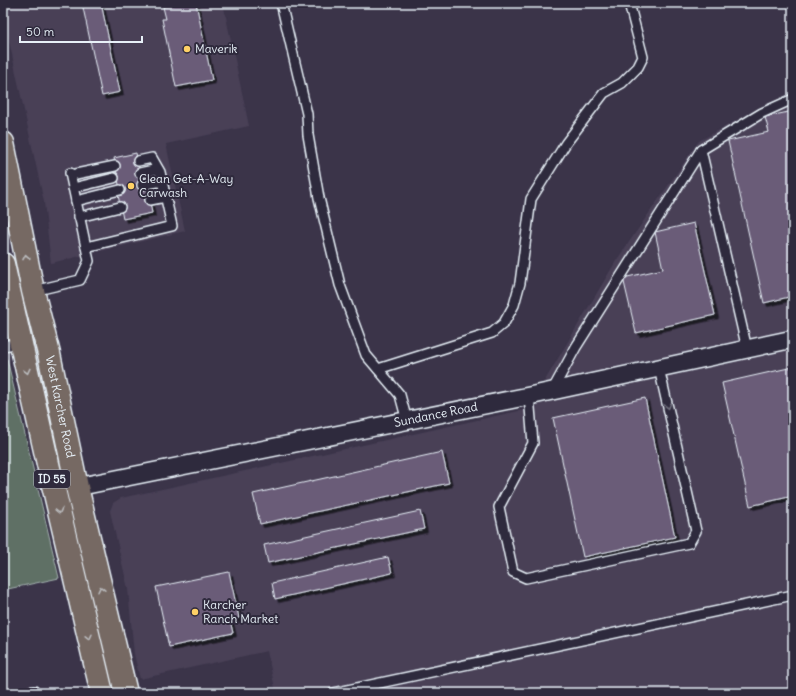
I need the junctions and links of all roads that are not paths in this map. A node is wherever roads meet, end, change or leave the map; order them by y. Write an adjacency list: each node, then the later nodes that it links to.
1 (281, 3): 27 (lane)
2 (629, 3): 27 (lane)
3 (793, 99): 5 (lane)
4 (3, 143): 22 (highway, West Karcher Road / ID 55, one-way to 4)
5 (701, 150): 25 (lane); 28 (lane)
6 (139, 161): 8 (lane)
7 (114, 166): 13 (lane)
8 (158, 169): 9 (lane); 11 (lane)
9 (141, 173)
10 (114, 178): 13 (lane)
11 (162, 181): 12 (lane); 15 (lane)
12 (144, 185)
13 (74, 188): 17 (lane)
14 (119, 190): 17 (lane)
15 (166, 197): 16 (lane); 20 (lane)
16 (151, 200)
17 (76, 201): 19 (lane)
18 (119, 207): 19 (lane)
19 (79, 217): 20 (lane)
20 (86, 247): 22 (lane)
21 (3, 264): 24 (highway, West Karcher Road / ID 55)
22 (33, 291): 31 (highway, West Karcher Road / ID 55)
23 (793, 339): 25 (street, Sundance Road)
24 (12, 344): 35 (highway, West Karcher Road / ID 55, one-way to 35)
25 (747, 349): 26 (street, Sundance Road)
26 (659, 368): 28 (street, Sundance Road); 29 (lane, one-way to 29)
27 (378, 369): 30 (lane)
28 (552, 391): 29 (street, Sundance Road)
29 (529, 396): 30 (street, Sundance Road)
30 (407, 420): 31 (street, Sundance Road)
31 (77, 487): 36 (highway, West Karcher Road / ID 55, one-way to 31)
32 (793, 595): 37 (lane)
33 (23, 693): 34 (lane)
34 (35, 693)
35 (102, 693)
36 (126, 693)
37 (333, 693)

